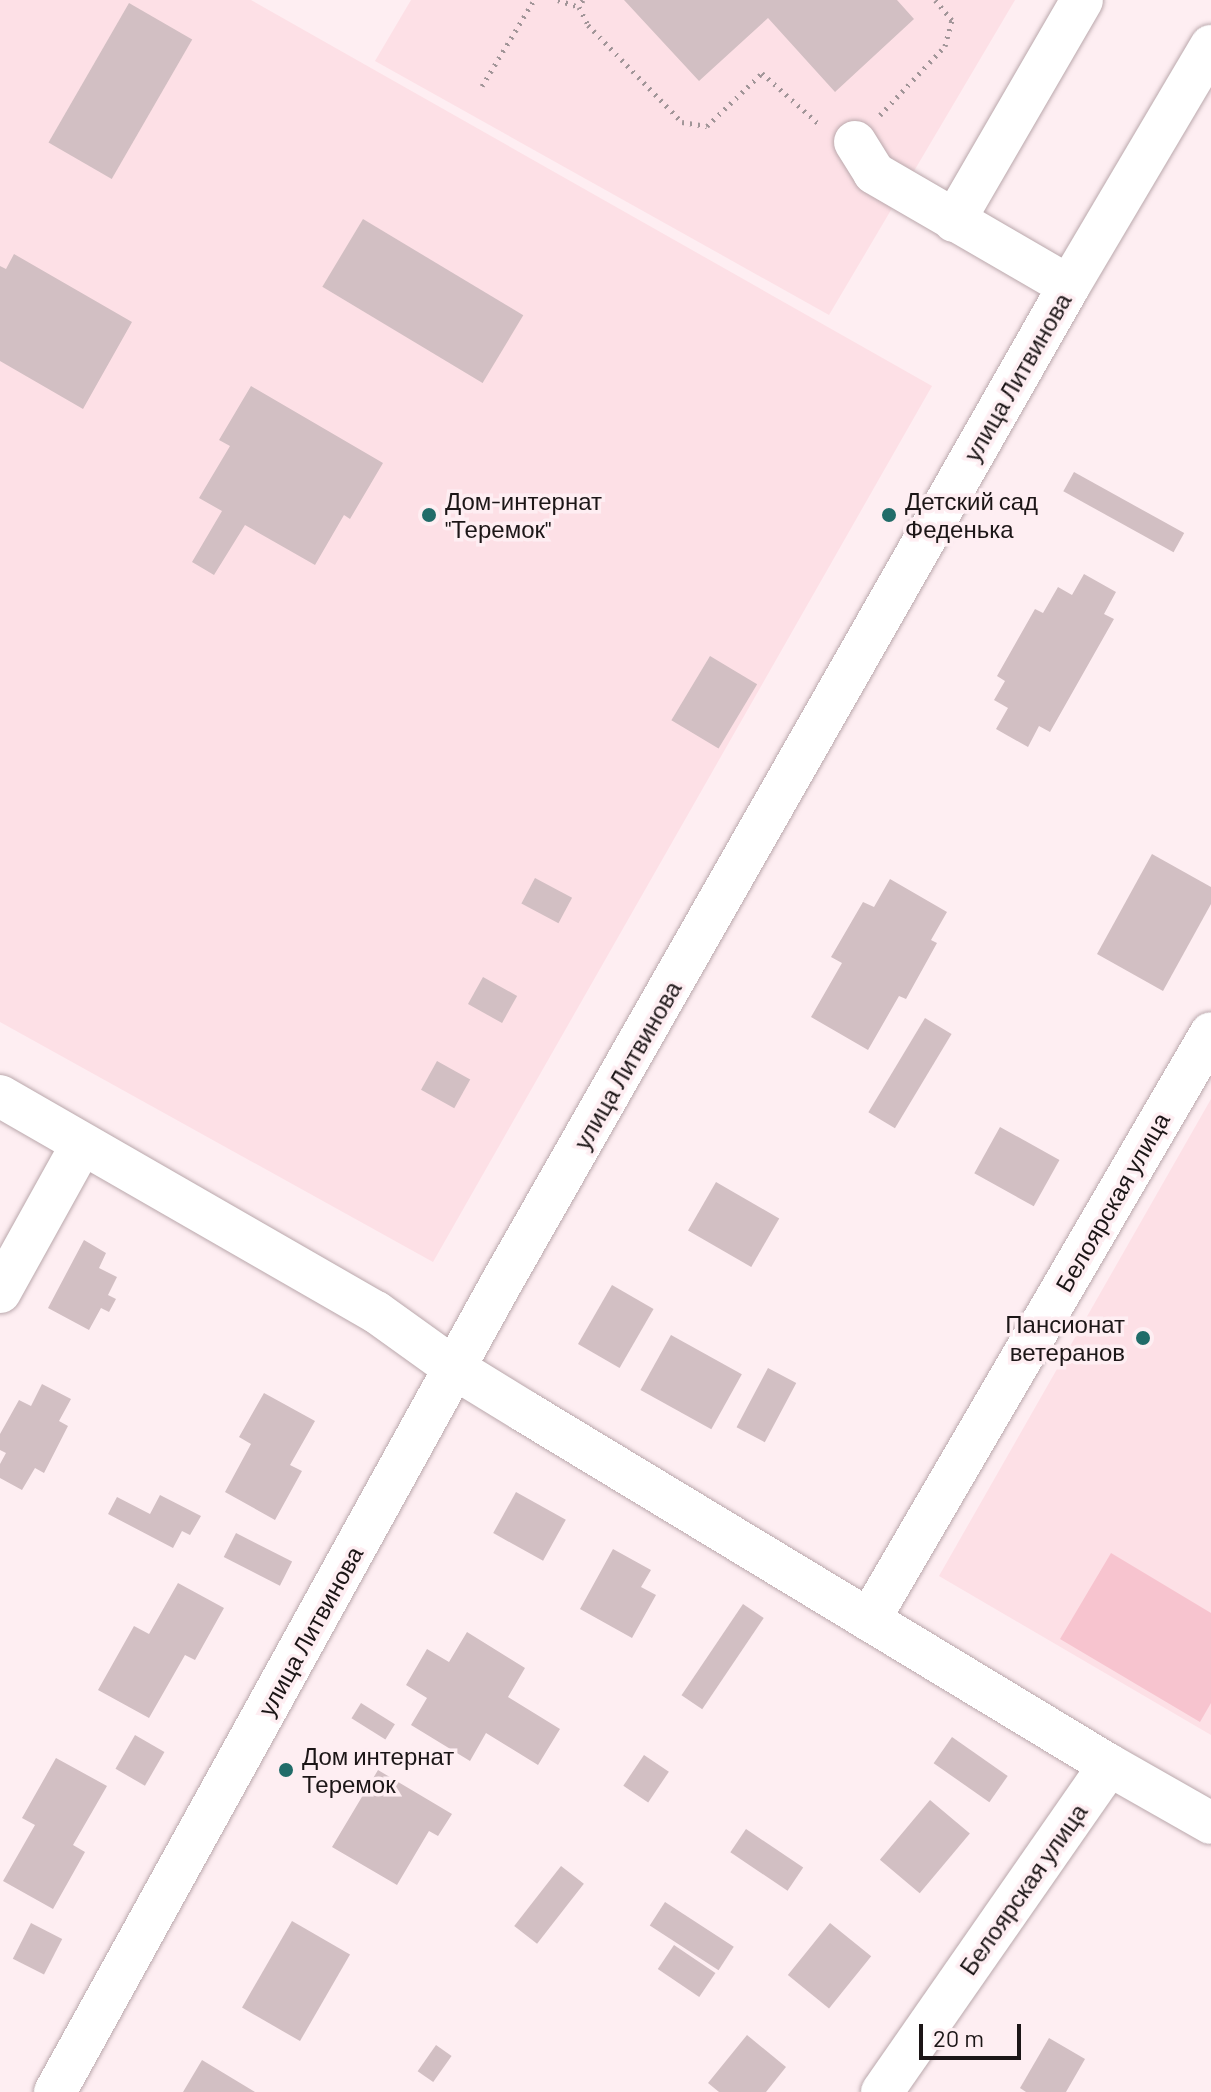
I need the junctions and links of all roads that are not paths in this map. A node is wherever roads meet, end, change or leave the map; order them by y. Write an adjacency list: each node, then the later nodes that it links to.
1 (1082, 0): 4 (street)
2 (1211, 46): 5 (street, улица Литвинова)
3 (855, 142): 4 (street)
4 (954, 221): 5 (street)
5 (1069, 286): 10 (street, улица Литвинова)
6 (1211, 1033): 11 (street, Белоярская улица)
7 (0, 1096): 8 (street)
8 (82, 1144): 9 (street); 10 (street)
9 (0, 1292)
10 (454, 1368): 11 (street); 14 (street, улица Литвинова)
11 (869, 1620): 12 (street)
12 (1109, 1765): 13 (street); 15 (street, Белоярская улица)
13 (1211, 1823)
14 (55, 2092)
15 (882, 2092)

